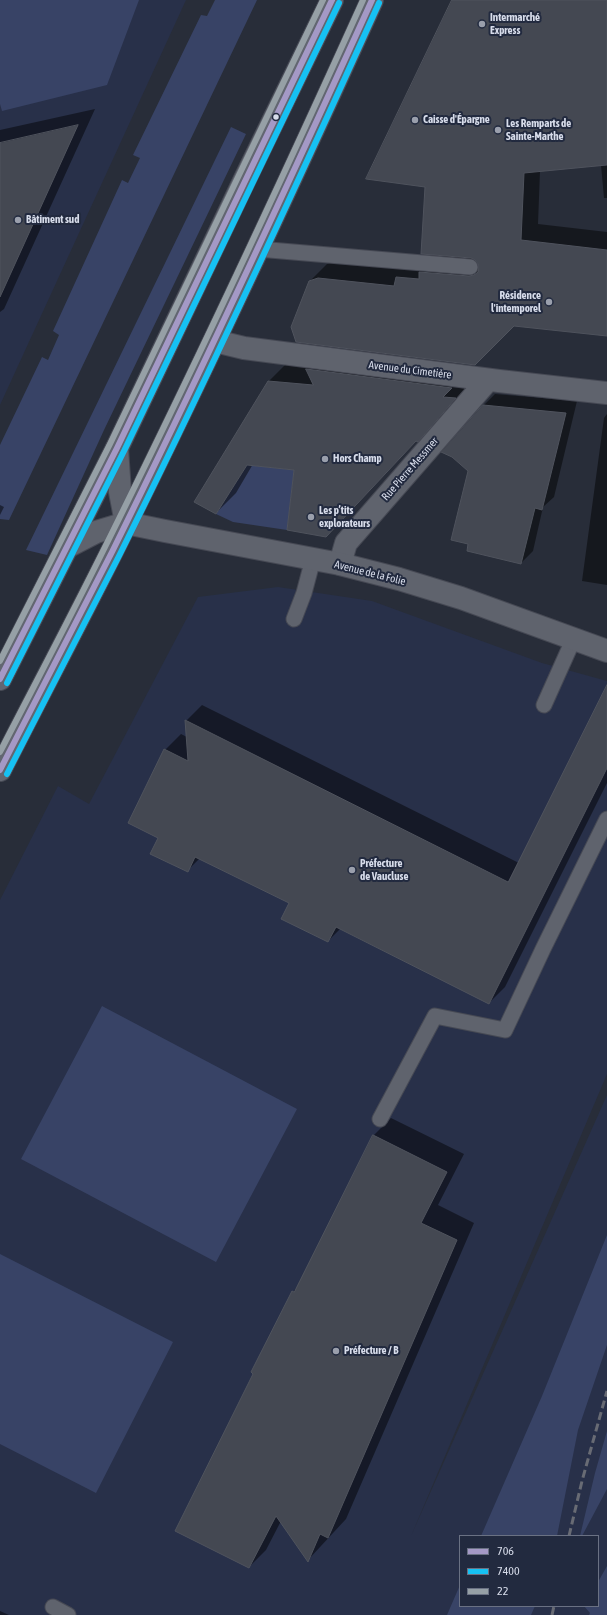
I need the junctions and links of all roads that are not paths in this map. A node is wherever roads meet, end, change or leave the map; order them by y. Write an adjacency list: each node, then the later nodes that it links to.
1 (332, 0): 8 (main road)
2 (372, 0): 3 (main road)
3 (258, 250): 4 (lane); 5 (main road)
4 (470, 267)
5 (215, 341): 6 (main road, Avenue du Cimetière); 9 (main road)
6 (488, 380): 7 (main road, Avenue du Cimetière); 12 (main road, Rue Pierre Messmer)
7 (607, 393)
8 (117, 448): 9 (main road); 10 (main road)
9 (126, 523): 10 (main road, Avenue de la Folie); 11 (main road, Avenue de la Folie); 18 (main road)
10 (67, 547): 16 (main road)
11 (313, 559): 12 (main road, Avenue de la Folie); 13 (lane)
12 (340, 564): 14 (main road, Avenue de la Folie)
13 (294, 619)
14 (574, 638): 15 (main road, Avenue de la Folie); 17 (lane)
15 (607, 651)
16 (0, 679)
17 (544, 705)
18 (0, 770)
19 (607, 819): 20 (lane)
20 (380, 1119)
21 (53, 1607): 22 (lane)
22 (68, 1615)

